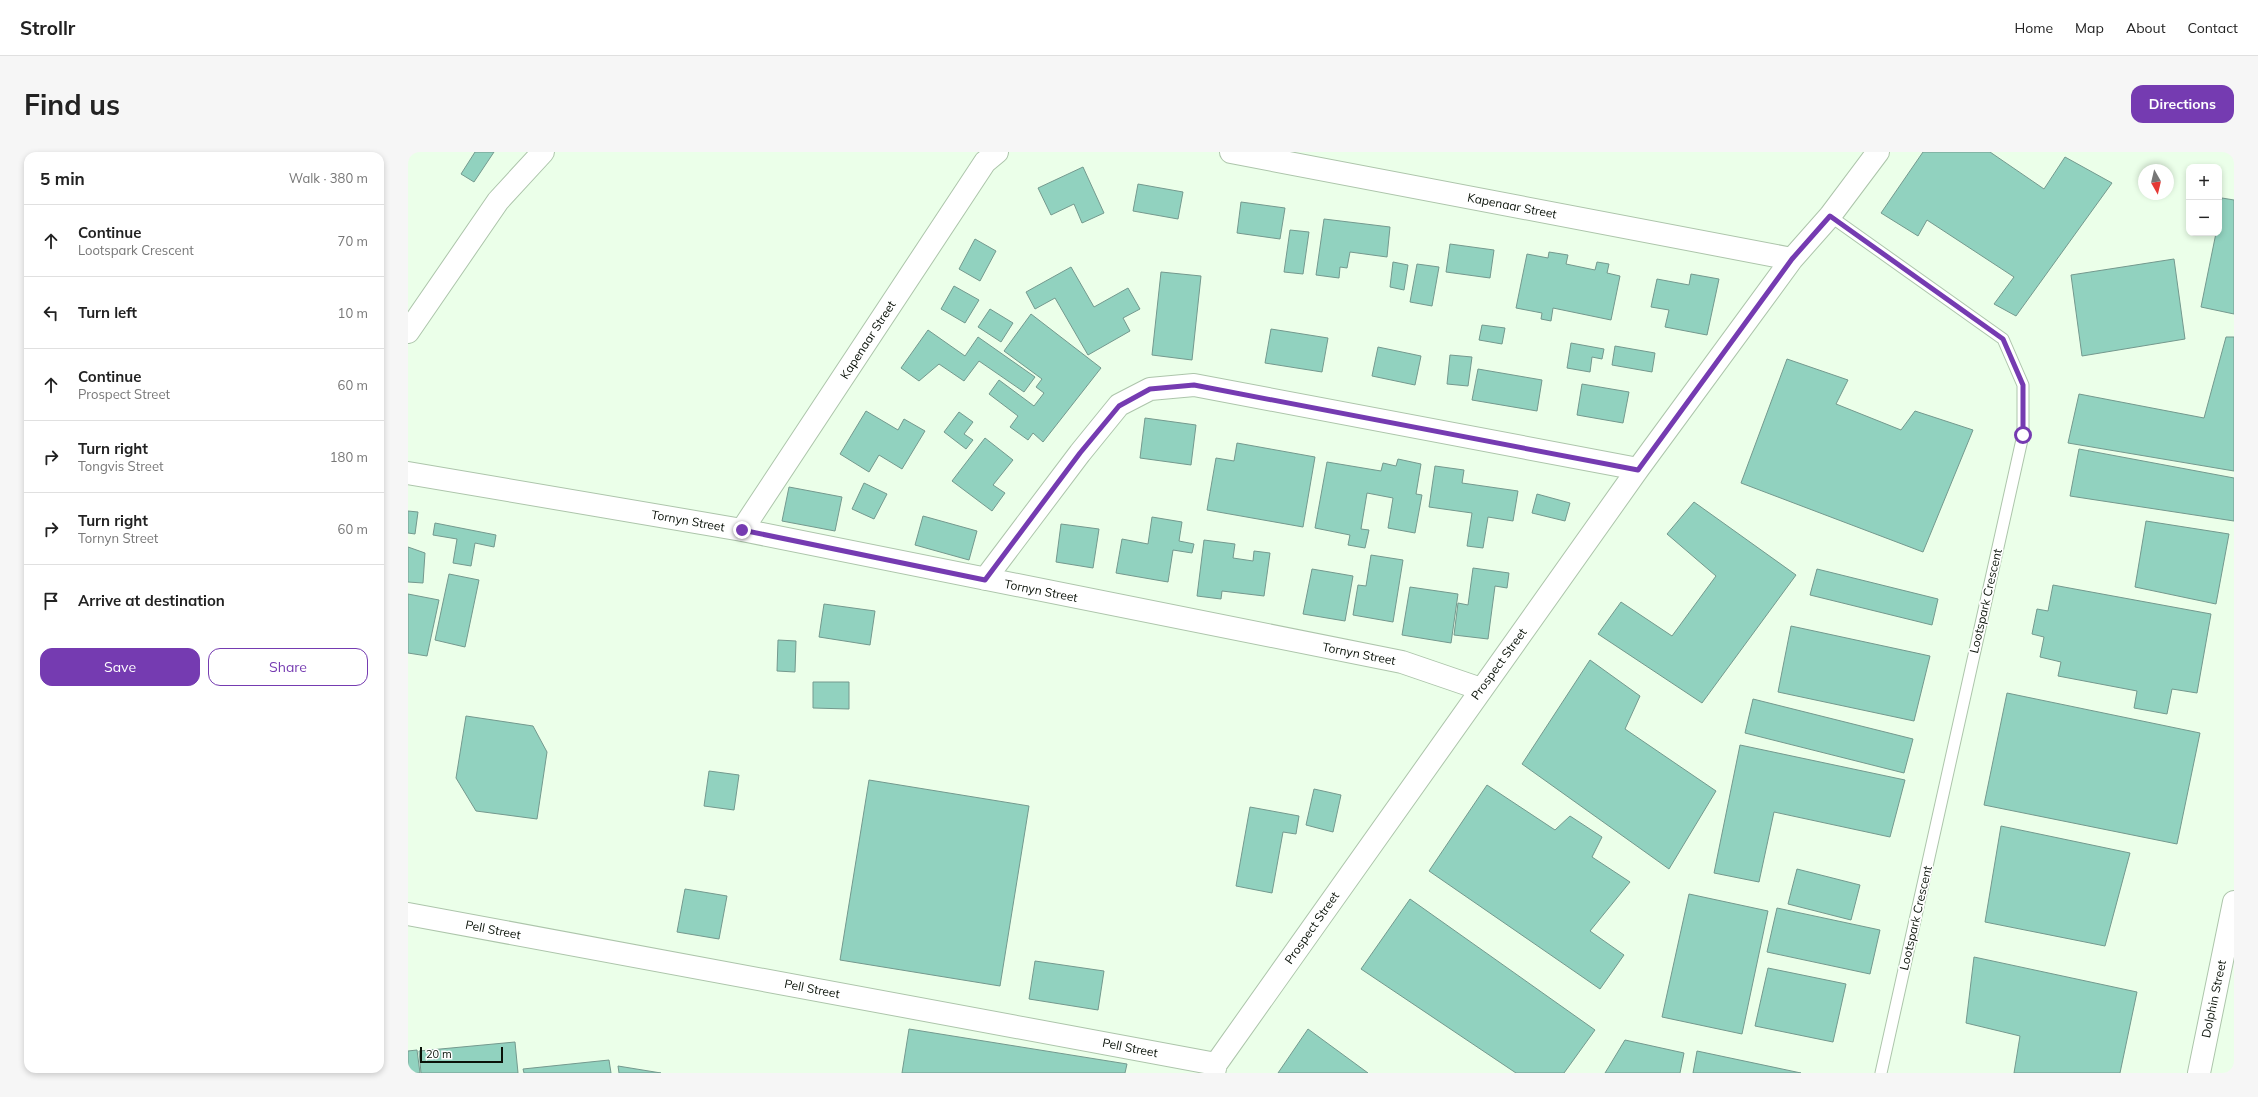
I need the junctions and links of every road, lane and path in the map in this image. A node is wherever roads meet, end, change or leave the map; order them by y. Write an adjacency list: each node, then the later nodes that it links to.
1 (543, 152): 7 (street)
2 (997, 152): 10 (street, Kapenaar Street)
3 (1231, 152): 6 (street, Kapenaar Street)
4 (1878, 152): 5 (street, Prospect Street)
5 (1830, 216): 6 (street, Prospect Street); 16 (lane, Lootspark Crescent)
6 (1792, 259): 8 (street, Prospect Street)
7 (408, 332)
8 (1638, 470): 11 (street); 12 (street, Prospect Street)
9 (408, 473): 10 (street, Tornyn Street)
10 (742, 530): 11 (street, Tornyn Street)
11 (985, 580): 12 (street, Tornyn Street)
12 (1481, 689): 15 (street, Prospect Street)
13 (2234, 902): 17 (street, Dolphin Street)
14 (408, 914): 15 (street, Pell Street)
15 (1215, 1069)
16 (1881, 1073)
17 (2199, 1073)

